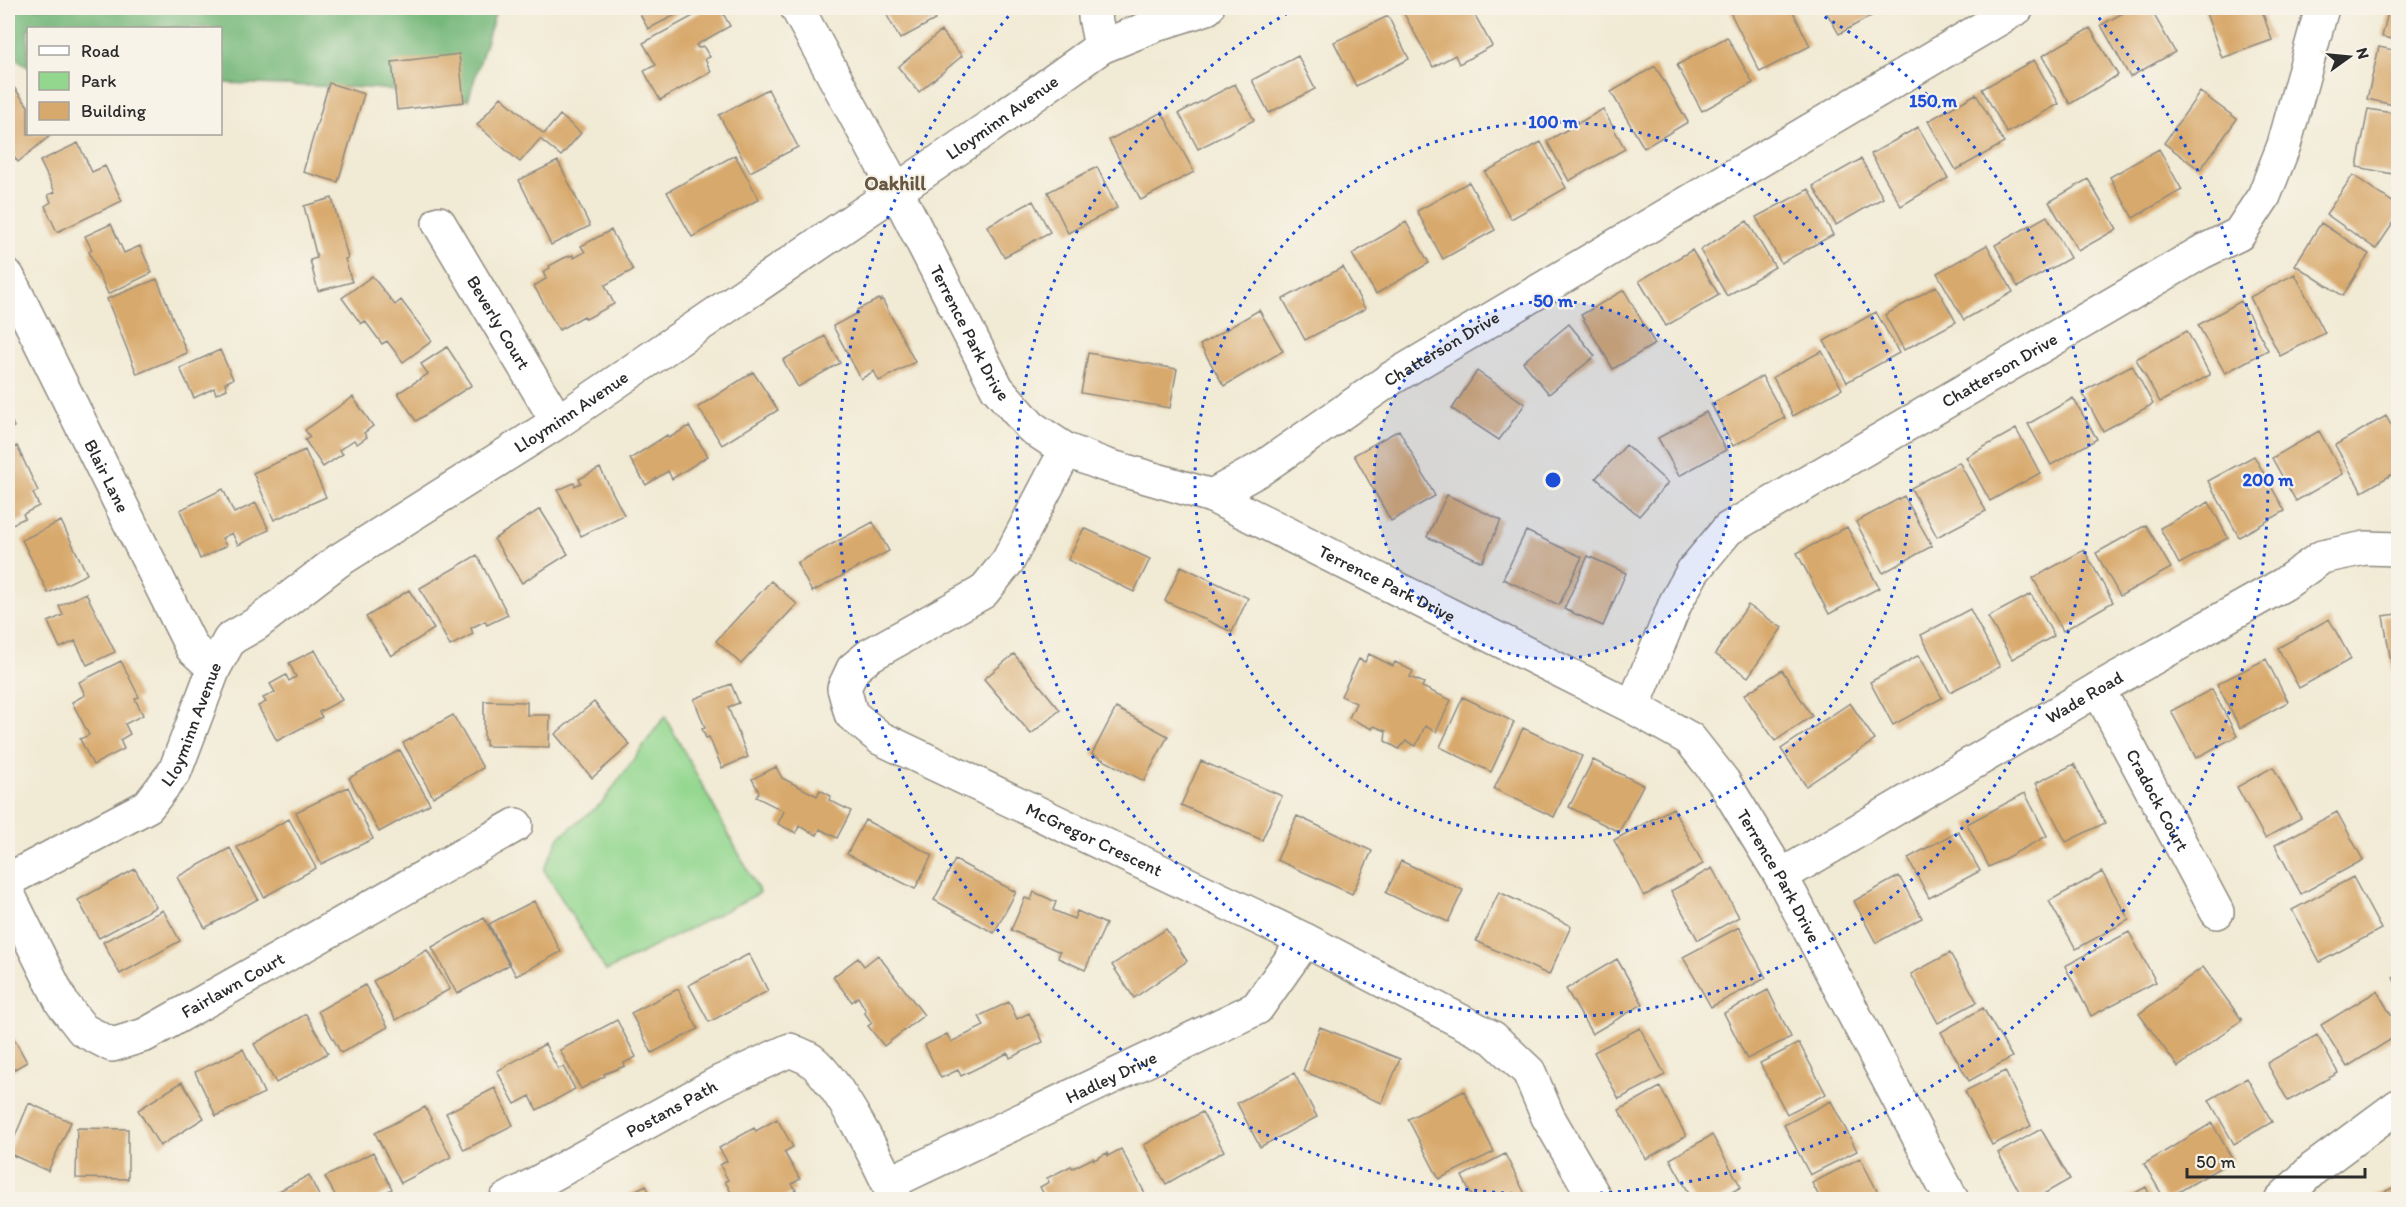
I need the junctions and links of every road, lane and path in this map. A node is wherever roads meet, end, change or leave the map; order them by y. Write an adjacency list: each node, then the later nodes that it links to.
1 (797, 8): 7 (street, Terrence Park Drive)
2 (1097, 8): 6 (street)
3 (1207, 8): 6 (street, Lloyminn Avenue)
4 (2016, 8): 12 (street, Chatterson Drive)
5 (2322, 8): 16 (street, Chatterson Drive)
6 (1101, 47): 7 (street, Lloyminn Avenue)
7 (896, 190): 10 (street, Lloyminn Avenue); 11 (street, Terrence Park Drive)
8 (439, 223): 10 (street, Beverly Court)
9 (8, 277): 14 (street, Blair Lane)
10 (557, 421): 14 (street, Lloyminn Avenue)
11 (1066, 450): 12 (street, Terrence Park Drive); 22 (street, McGregor Crescent)
12 (1212, 496): 16 (street, Terrence Park Drive)
13 (2398, 549): 15 (street, Wade Road)
14 (214, 668): 19 (street, Lloyminn Avenue)
15 (2098, 689): 18 (street, Wade Road); 21 (street, Cradock Court)
16 (1633, 707): 18 (street, Terrence Park Drive)
17 (516, 825): 20 (street, Fairlawn Court)
18 (1781, 876): 27 (street, Terrence Park Drive)
19 (8, 880)
20 (8, 894)
21 (2217, 912)
22 (1305, 940): 24 (street, Hadley Drive); 26 (street, McGregor Crescent)
23 (2398, 1106): 28 (street)
24 (892, 1192): 25 (street, Postans Path)
25 (518, 1197)
26 (1596, 1200)
27 (1952, 1200)
28 (2281, 1200)

